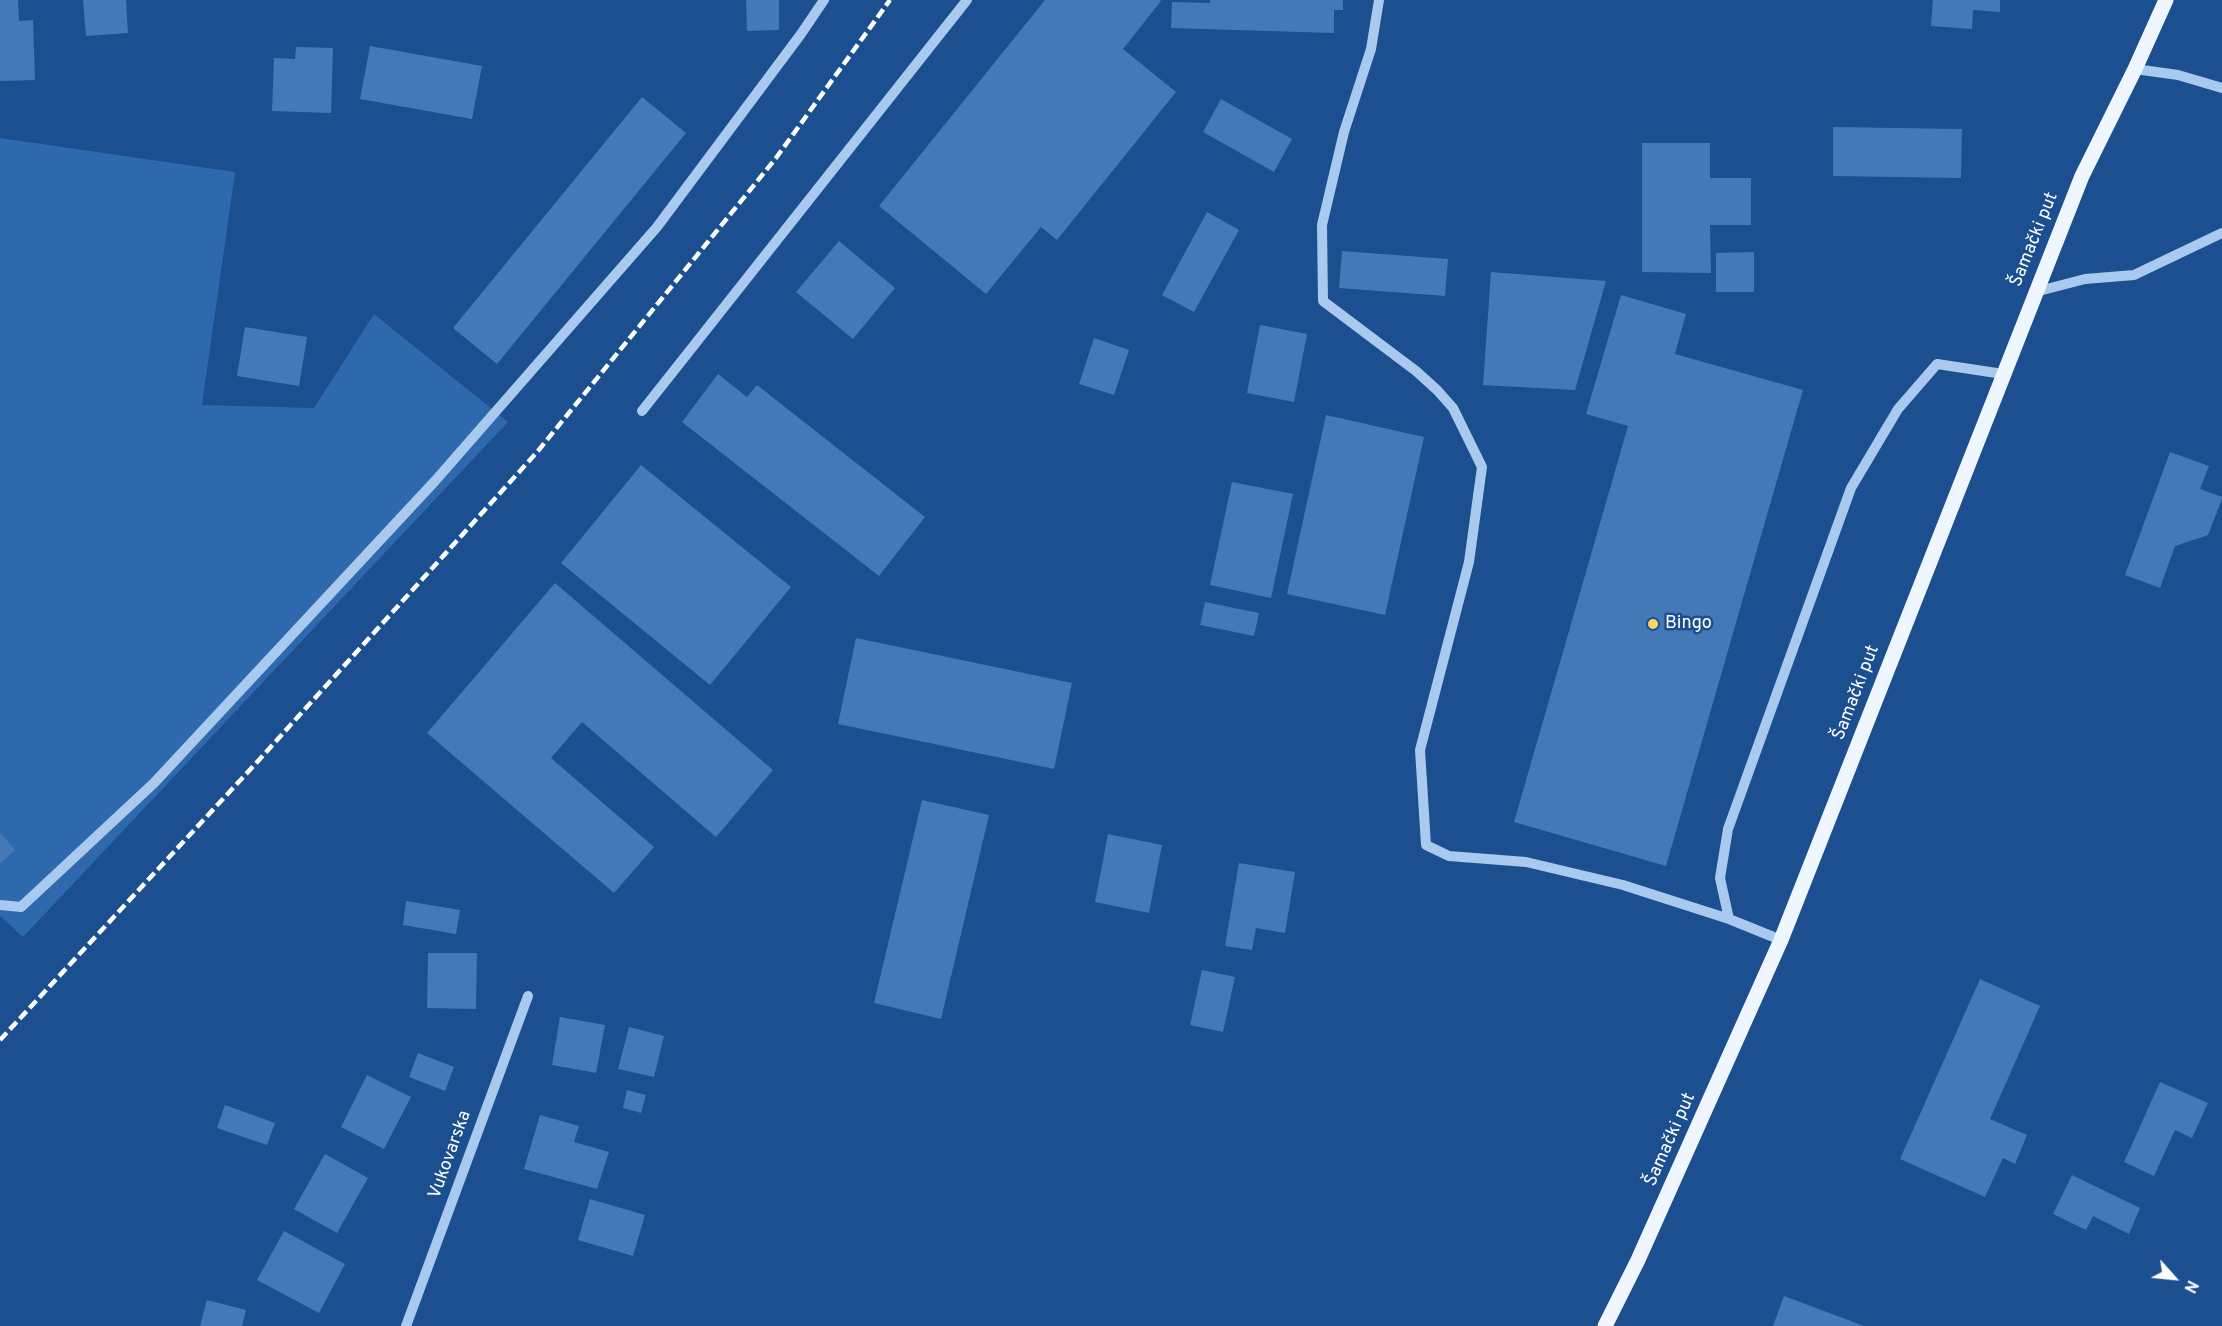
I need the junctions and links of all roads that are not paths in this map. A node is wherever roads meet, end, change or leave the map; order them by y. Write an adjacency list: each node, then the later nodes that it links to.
1 (824, 0): 11 (street)
2 (967, 0): 10 (street)
3 (1379, 0): 12 (street)
4 (2166, 0): 5 (main road, Šamački put)
5 (2135, 69): 6 (street); 8 (main road, Šamački put)
6 (2222, 88)
7 (2222, 233): 8 (street)
8 (2035, 292): 9 (main road, Šamački put)
9 (2003, 374): 12 (street); 13 (main road, Šamački put)
10 (642, 411)
11 (0, 905)
12 (1729, 919): 13 (street)
13 (1781, 940): 16 (main road, Šamački put)
14 (528, 996): 15 (street, Vukovarska)
15 (406, 1326)
16 (1605, 1326)

